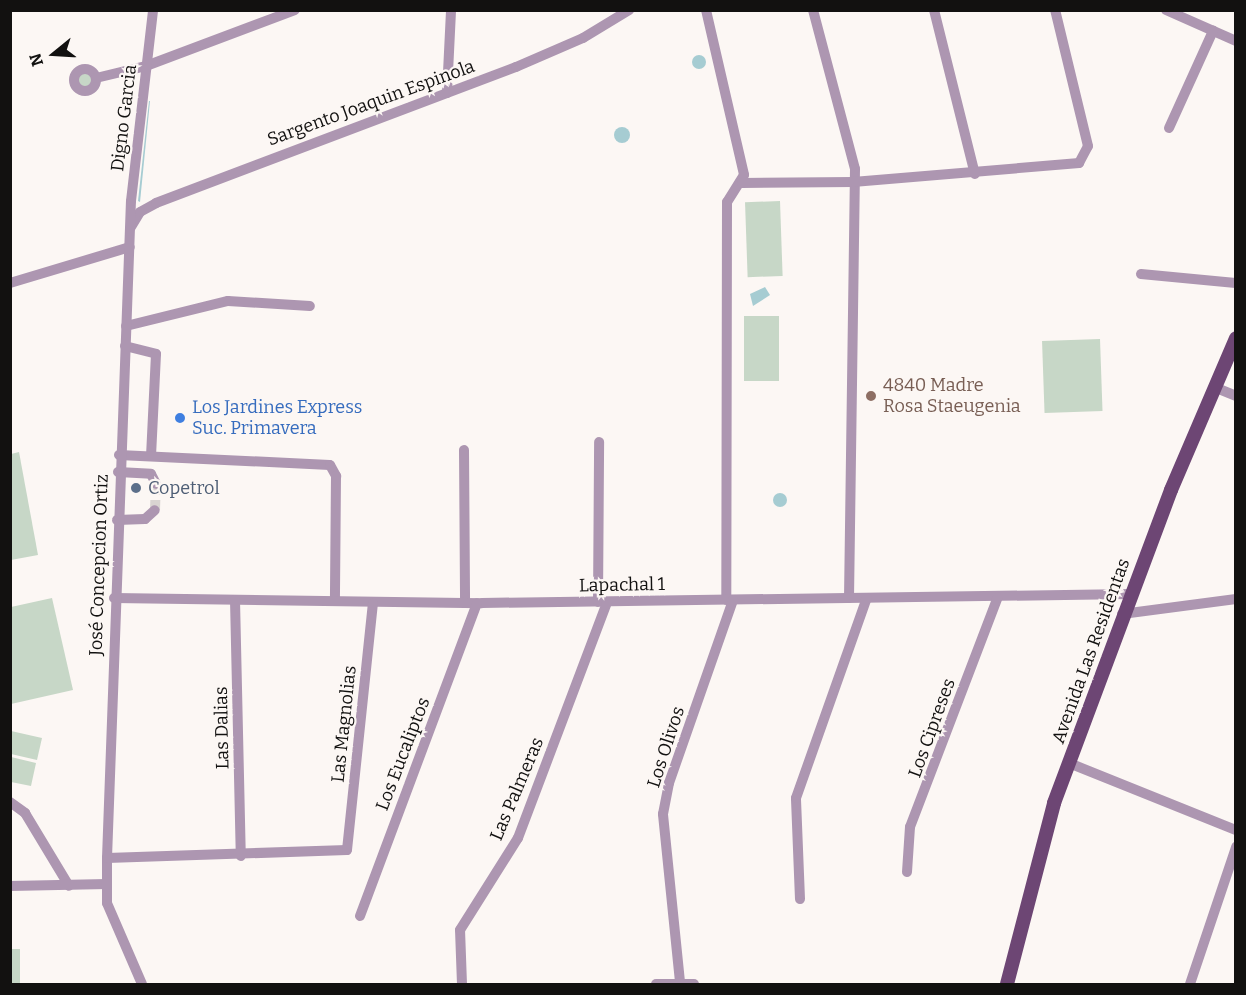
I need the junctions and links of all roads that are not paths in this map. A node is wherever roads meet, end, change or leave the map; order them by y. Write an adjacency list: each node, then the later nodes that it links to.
1 (153, 10): 12 (street, Digno Garcia)
2 (295, 10): 12 (street)
3 (451, 10): 14 (street)
4 (629, 10): 14 (street, Sargento Joaquin Espinola)
5 (706, 10): 18 (street)
6 (813, 10): 17 (street)
7 (934, 10): 16 (street)
8 (1055, 10): 16 (street)
9 (1166, 10): 10 (street)
10 (1213, 31): 11 (street); 15 (street)
11 (1236, 41)
12 (146, 66): 13 (street); 19 (street, Digno Garcia)
13 (96, 78)
14 (447, 93): 19 (street, Sargento Joaquin Espinola)
15 (1169, 128)
16 (975, 174): 17 (street)
17 (853, 182): 18 (street); 41 (street)
18 (742, 183): 45 (street, Los Olivos)
19 (130, 230): 20 (street, Digno Garcia)
20 (130, 247): 22 (street); 25 (street, José Concepcion Ortiz)
21 (1141, 274): 23 (street)
22 (10, 283)
23 (1236, 283)
24 (310, 306): 25 (street)
25 (126, 326): 27 (street, José Concepcion Ortiz)
26 (1236, 338): 28 (main road, Avenida Las Residentas)
27 (125, 346): 32 (street, José Concepcion Ortiz); 33 (street)
28 (1214, 387): 29 (street); 38 (main road, Avenida Las Residentas)
29 (1236, 396)
30 (600, 442): 47 (street, Las Palmeras)
31 (464, 450): 49 (street)
32 (119, 454): 33 (street); 34 (street, José Concepcion Ortiz)
33 (151, 455): 46 (street)
34 (118, 472): 35 (street); 37 (street, José Concepcion Ortiz)
35 (156, 484)
36 (155, 510): 37 (street)
37 (117, 520): 40 (street, José Concepcion Ortiz)
38 (1131, 594): 39 (street, Lapachal 1); 51 (main road, Avenida Las Residentas)
39 (998, 597): 42 (street, Lapachal 1); 58 (street, Los Cipreses)
40 (114, 598): 44 (street, Lapachal 1); 57 (street, José Concepcion Ortiz)
41 (849, 598): 42 (street, Lapachal 1); 45 (street, Lapachal 1)
42 (867, 598): 62 (street)
43 (1236, 599): 51 (street)
44 (236, 600): 46 (street, Lapachal 1); 56 (street, Las Dalias)
45 (730, 600): 47 (street, Lapachal 1); 64 (street, Los Olivos)
46 (335, 601): 48 (street, Lapachal 1)
47 (603, 602): 50 (street, Lapachal 1); 66 (street, Las Palmeras)
48 (373, 603): 49 (street, Lapachal 1); 56 (street, Las Magnolias)
49 (465, 603): 50 (street, Lapachal 1)
50 (477, 603): 63 (street, Los Eucaliptos)
51 (1122, 614): 52 (main road, Avenida Las Residentas)
52 (1069, 762): 54 (street); 68 (main road, Avenida Las Residentas)
53 (10, 802): 61 (street)
54 (1236, 830)
55 (1236, 847): 69 (street)
56 (241, 856): 57 (street)
57 (107, 858): 59 (street, José Concepcion Ortiz)
58 (907, 872)
59 (107, 884): 61 (street); 65 (street, José Concepcion Ortiz)
60 (10, 886): 61 (street)
61 (69, 886)
62 (800, 899)
63 (360, 915)
64 (687, 982): 67 (street)
65 (142, 984)
66 (462, 984)
67 (656, 984)
68 (1007, 984)
69 (1190, 984)

